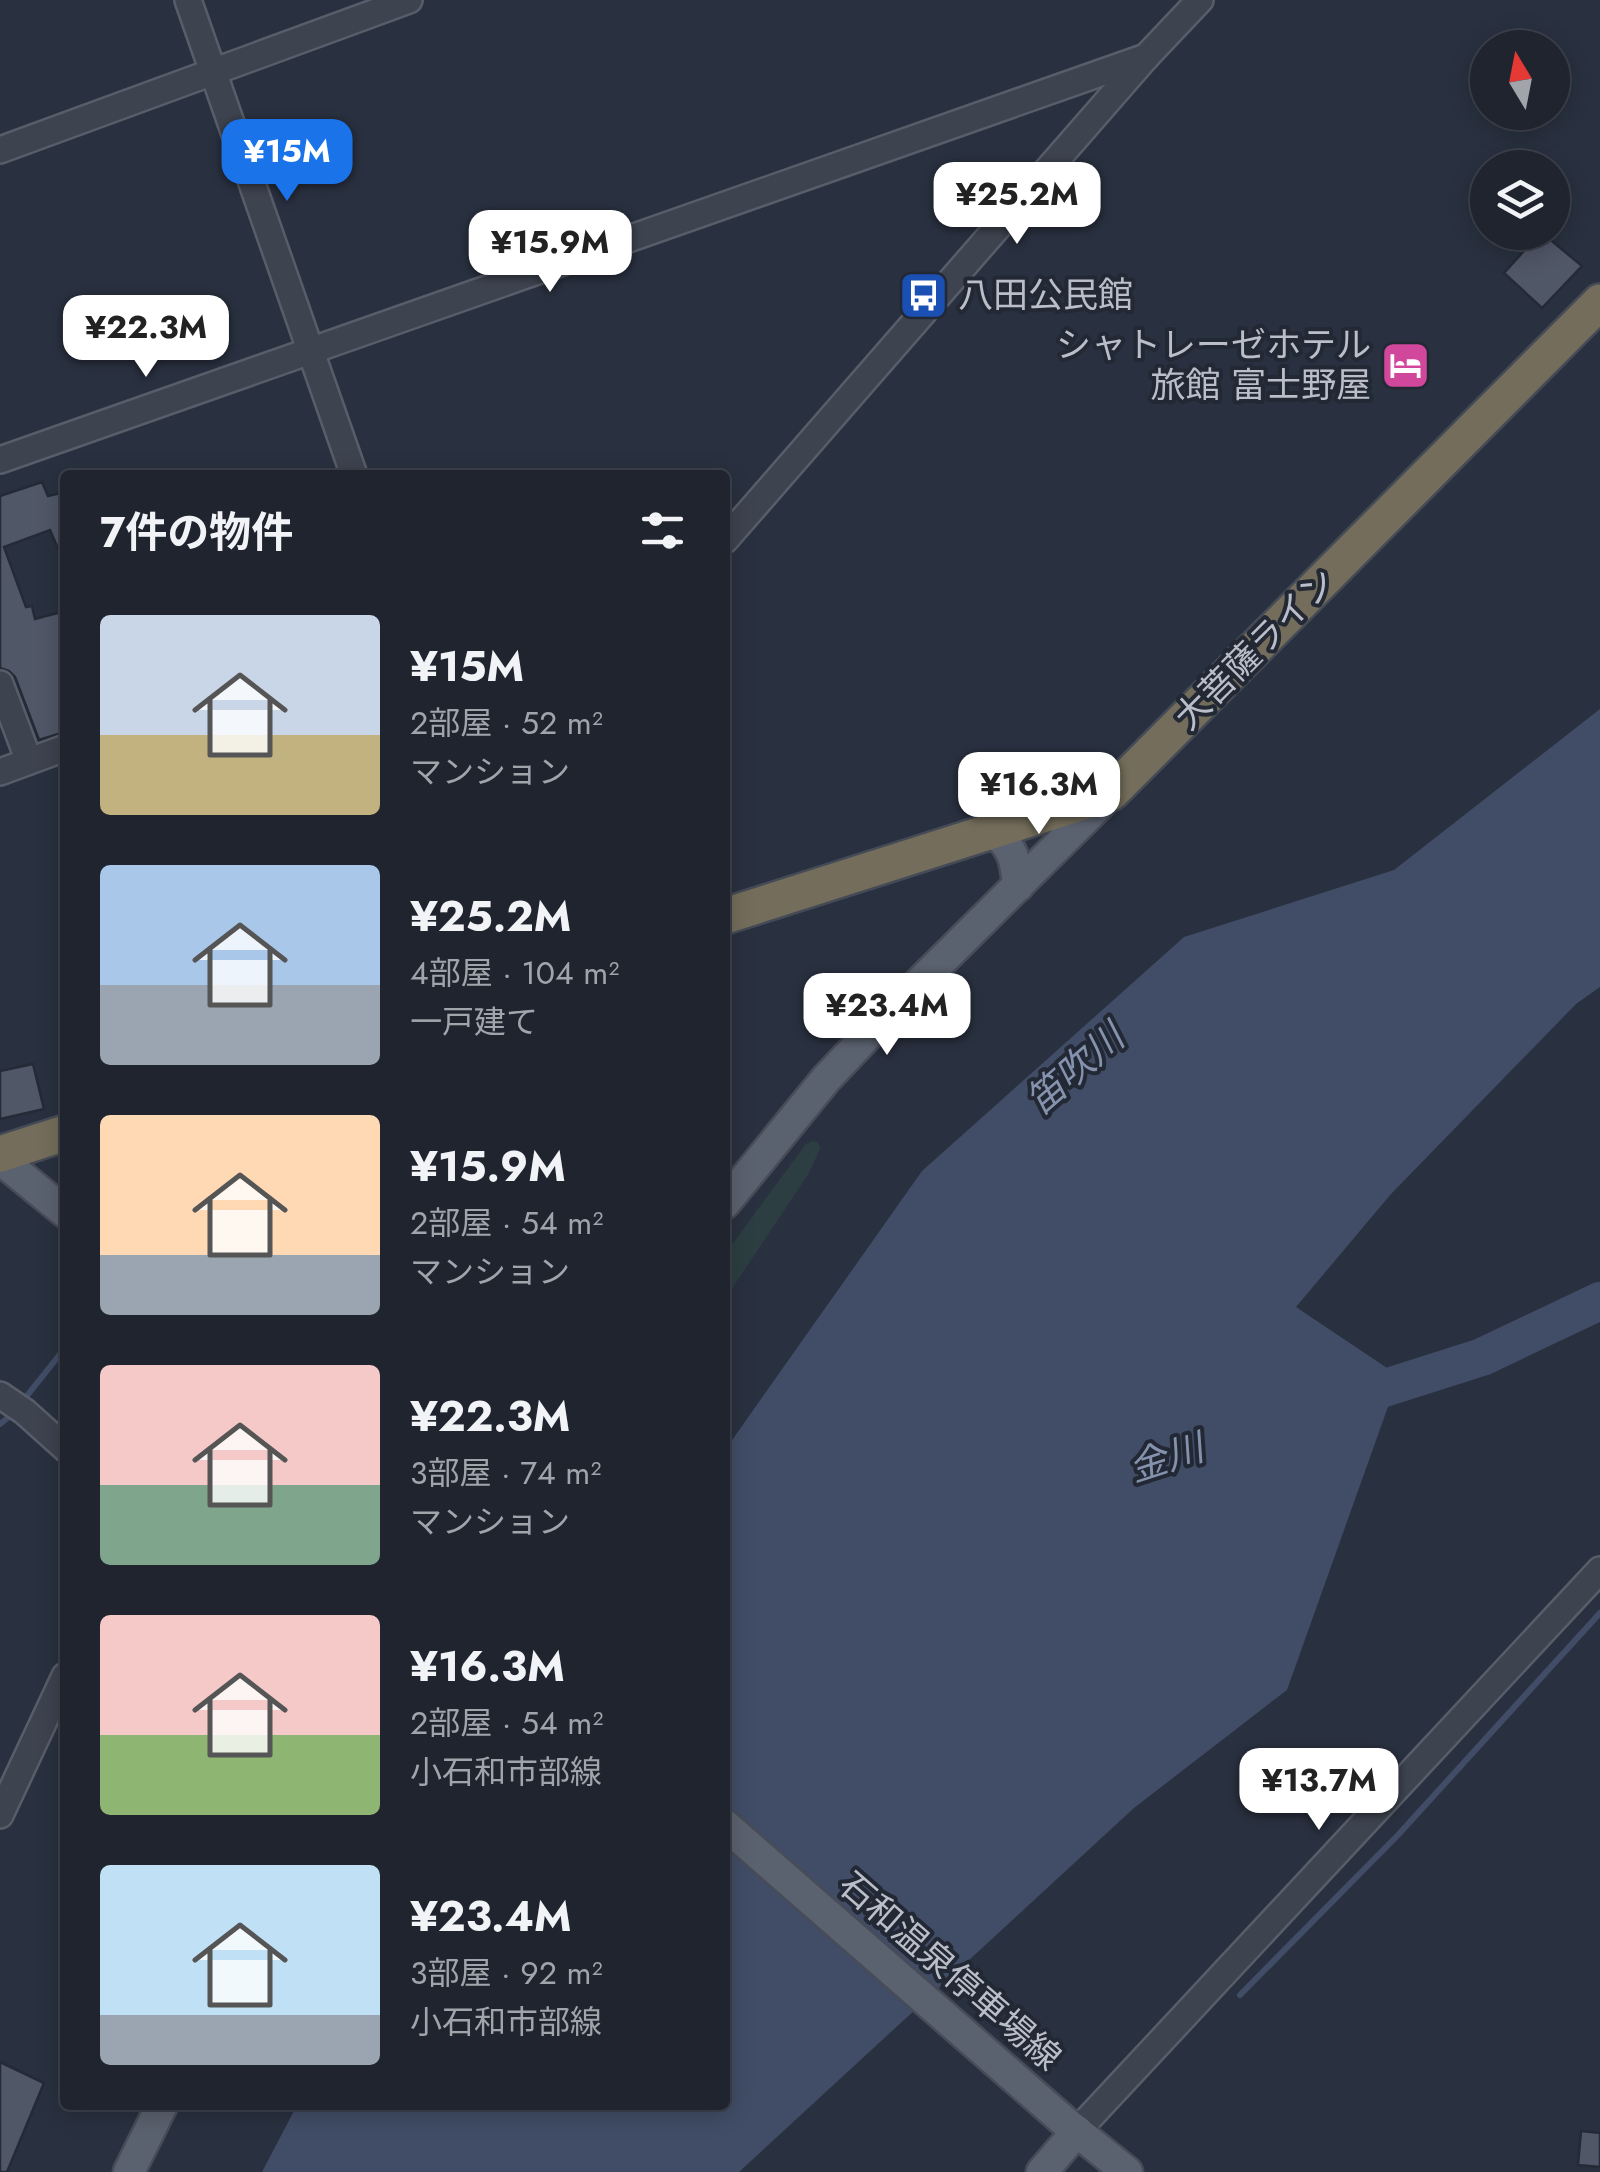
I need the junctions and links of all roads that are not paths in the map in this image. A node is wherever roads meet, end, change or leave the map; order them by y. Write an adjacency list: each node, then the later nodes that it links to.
1 (188, 0): 5 (street)
2 (409, 0): 5 (street)
3 (1200, 0): 4 (street)
4 (1146, 57): 8 (street); 11 (street)
5 (212, 74): 6 (street); 8 (street)
6 (0, 150)
7 (1600, 302): 16 (highway, 大菩薩ライン)
8 (309, 352): 9 (street); 10 (street)
9 (0, 460)
10 (352, 470)
11 (730, 534)
12 (0, 684): 14 (street)
13 (60, 750): 14 (street)
14 (29, 760): 15 (street)
15 (0, 772)
16 (1111, 793): 17 (highway, 大菩薩ライン); 18 (main road)
17 (990, 830): 18 (main road); 19 (highway, 大菩薩ライン)
18 (1018, 886): 22 (main road)
19 (730, 914)
20 (60, 1135): 21 (highway)
21 (0, 1157): 23 (main road)
22 (730, 1196)
23 (60, 1208)
24 (10, 1402): 25 (street)
25 (60, 1444)
26 (1600, 1570): 31 (street)
27 (60, 1687): 28 (street)
28 (0, 1815)
29 (730, 1829): 31 (main road, 石和温泉停車場線)
30 (160, 2110): 32 (main road)
31 (1070, 2126): 33 (main road); 34 (main road, 石和温泉停車場線)
32 (129, 2172)
33 (1042, 2172)
34 (1128, 2172)

